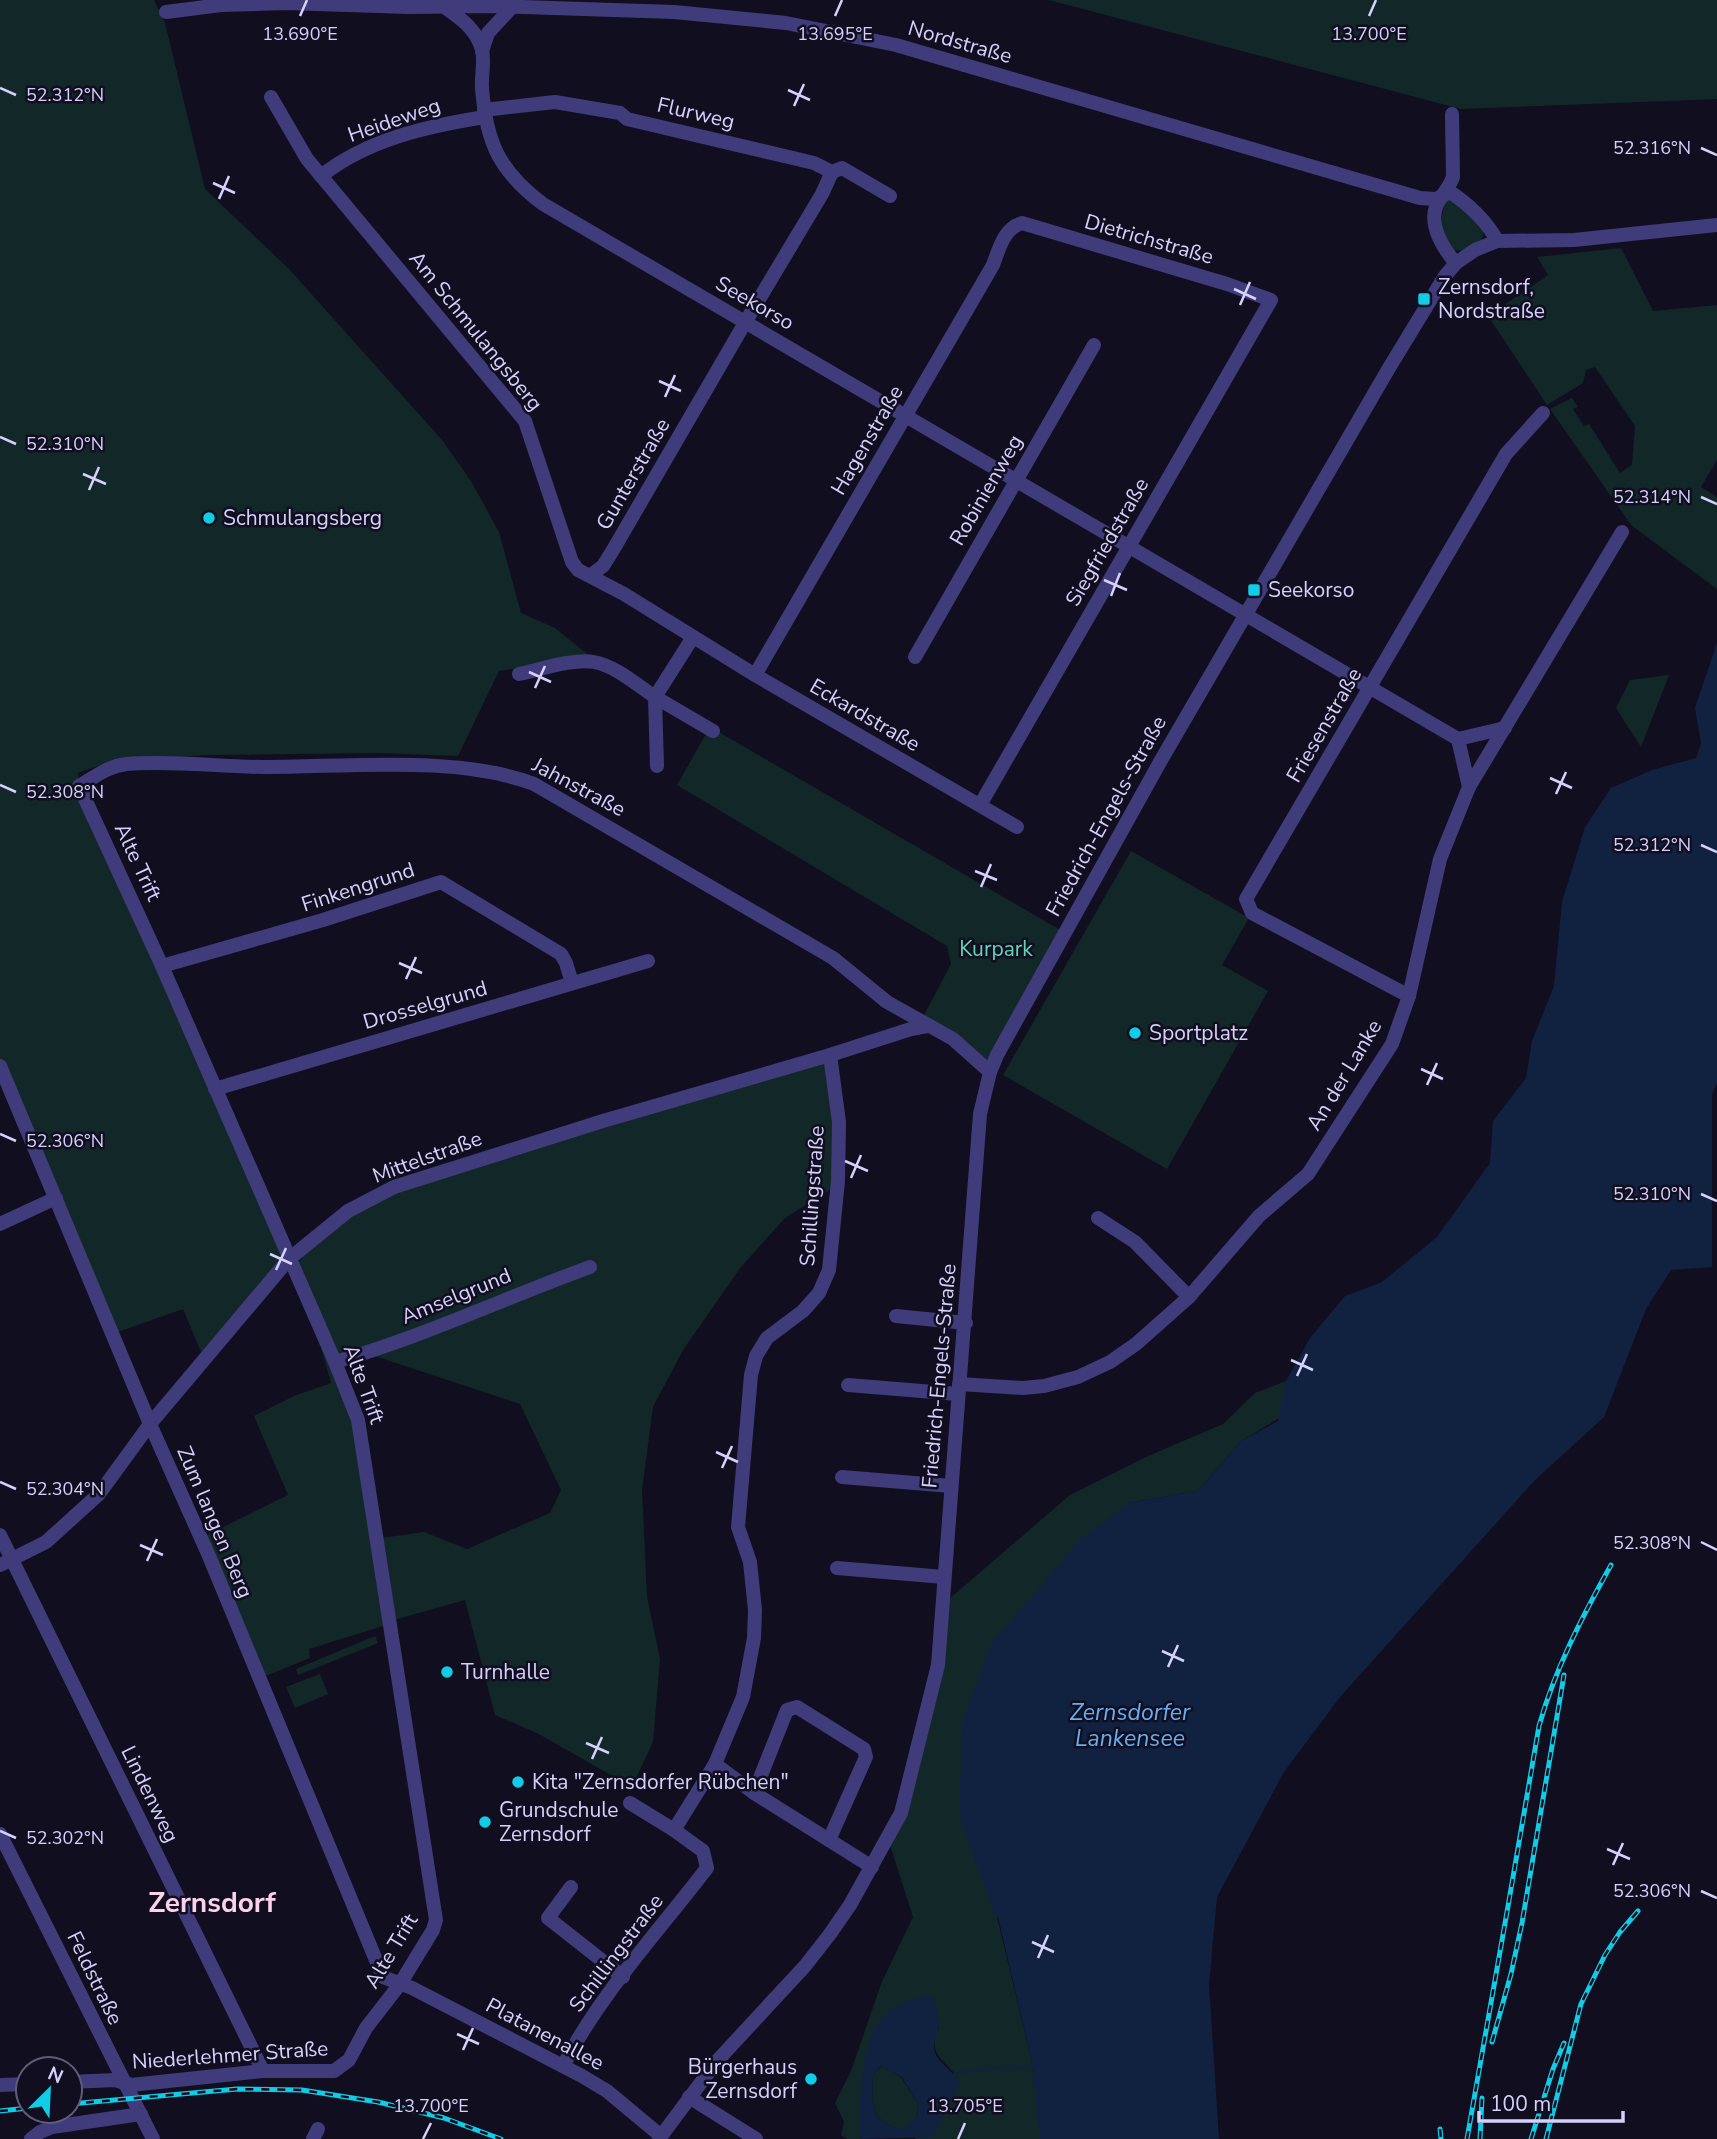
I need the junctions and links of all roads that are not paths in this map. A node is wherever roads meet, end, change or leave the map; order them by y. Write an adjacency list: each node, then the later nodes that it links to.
1 (442, 5): 2 (street, Nordstraße); 3 (street, Nordstraße); 4 (street, Seekorso)
2 (512, 7): 4 (street); 10 (street, Nordstraße)
3 (166, 12)
4 (482, 51): 6 (street, Seekorso)
5 (271, 97): 9 (street, Am Schmulangsberg)
6 (484, 113): 8 (street, Flurweg); 9 (street, Heideweg); 17 (street, Seekorso)
7 (1452, 114): 10 (street)
8 (832, 172): 11 (street, Flurweg); 17 (street, Gunterstraße)
9 (321, 176): 24 (street, Am Schmulangsberg)
10 (1442, 194): 14 (street, Nordstraße); 15 (street)
11 (890, 196)
12 (1014, 225): 16 (street, Dietrichstraße); 20 (street, Hagenstraße)
13 (1717, 225): 14 (street, Friedrich-Engels-Straße)
14 (1497, 241): 15 (street, Friedrich-Engels-Straße)
15 (1456, 263): 26 (street, Friedrich-Engels-Straße)
16 (1271, 300): 23 (street, Siegfriedstraße)
17 (746, 321): 20 (street, Seekorso); 24 (street, Gunterstraße)
18 (1094, 345): 21 (street, Robinienweg)
19 (1543, 413): 31 (street, Friesenstraße)
20 (906, 416): 21 (street, Seekorso); 30 (street, Hagenstraße)
21 (1017, 479): 23 (street, Seekorso); 28 (street, Robinienweg)
22 (1622, 532): 33 (street, An der Lanke)
23 (1129, 545): 26 (street, Seekorso); 39 (street, Siegfriedstraße)
24 (591, 575): 25 (street, Am Schmulangsberg)
25 (624, 594): 27 (street, Eckardstraße)
26 (1246, 614): 31 (street, Seekorso); 48 (street, Friedrich-Engels-Straße)
27 (693, 637): 30 (street, Eckardstraße); 32 (street)
28 (915, 657)
29 (519, 674): 32 (street)
30 (755, 675): 39 (street, Eckardstraße)
31 (1371, 686): 35 (street, Seekorso); 44 (street, Friesenstraße)
32 (655, 697): 34 (street); 36 (street)
33 (1505, 728): 35 (street); 38 (street, An der Lanke)
34 (713, 731)
35 (1458, 739): 38 (street)
36 (657, 766)
37 (79, 786): 42 (street, Alte Trift); 45 (street, Jahnstraße)
38 (1469, 786): 44 (street, An der Lanke)
39 (980, 806): 40 (street, Eckardstraße)
40 (1017, 827)
41 (648, 961): 43 (street, Drosselgrund)
42 (162, 966): 43 (street, Finkengrund); 49 (street, Alte Trift)
43 (572, 983): 49 (street, Drosselgrund)
44 (1409, 996): 55 (street, An der Lanke)
45 (926, 1026): 46 (street, Mittelstraße); 48 (street)
46 (831, 1055): 53 (street, Mittelstraße); 68 (street, Schillingstraße)
47 (0, 1066): 50 (street, Zum langen Berg)
48 (990, 1072): 57 (street, Friedrich-Engels-Straße)
49 (215, 1089): 53 (street, Alte Trift)
50 (56, 1198): 52 (street); 61 (street, Zum langen Berg)
51 (1098, 1218): 55 (street)
52 (0, 1224)
53 (289, 1259): 58 (street, Alte Trift); 61 (street, Mittelstraße)
54 (590, 1267): 58 (street, Amselgrund)
55 (1189, 1297): 60 (street, An der Lanke)
56 (896, 1316): 57 (street)
57 (966, 1323): 60 (street, Friedrich-Engels-Straße)
58 (335, 1362): 77 (street, Alte Trift)
59 (848, 1385): 60 (street, An der Lanke)
60 (959, 1389): 63 (street, Friedrich-Engels-Straße)
61 (150, 1424): 65 (street, Mittelstraße); 77 (street, Zum langen Berg)
62 (842, 1477): 63 (street)
63 (951, 1486): 67 (street, Friedrich-Engels-Straße)
64 (0, 1535): 65 (street, Lindenweg)
65 (6, 1562): 80 (street, Lindenweg)
66 (837, 1568): 67 (street)
67 (944, 1577): 74 (street, Friedrich-Engels-Straße)
68 (715, 1764): 69 (street); 71 (street, Schillingstraße)
69 (754, 1793): 73 (street); 73 (street)
70 (630, 1803): 71 (street)
71 (674, 1830): 76 (street, Schillingstraße)
72 (0, 1834): 82 (street, Feldstraße)
73 (829, 1840): 74 (street)
74 (872, 1867): 83 (street, Friedrich-Engels-Straße)
75 (571, 1887): 76 (street)
76 (622, 1977): 79 (street, Schillingstraße)
77 (400, 1984): 78 (street, Alte Trift); 79 (street, Platanenallee)
78 (349, 2060): 80 (street, Niederlehmer Straße)
79 (563, 2066): 85 (street, Platanenallee)
80 (263, 2071): 82 (street, Niederlehmer Straße)
81 (84, 2081): 82 (street, Niederlehmer Straße)
82 (124, 2084): 84 (street, Feldstraße)
83 (689, 2096): 85 (street, Friedrich-Engels-Straße); 88 (street)
84 (141, 2114): 86 (street); 87 (street, Feldstraße)
85 (660, 2137)
86 (32, 2139)
87 (153, 2139)
88 (756, 2139)

